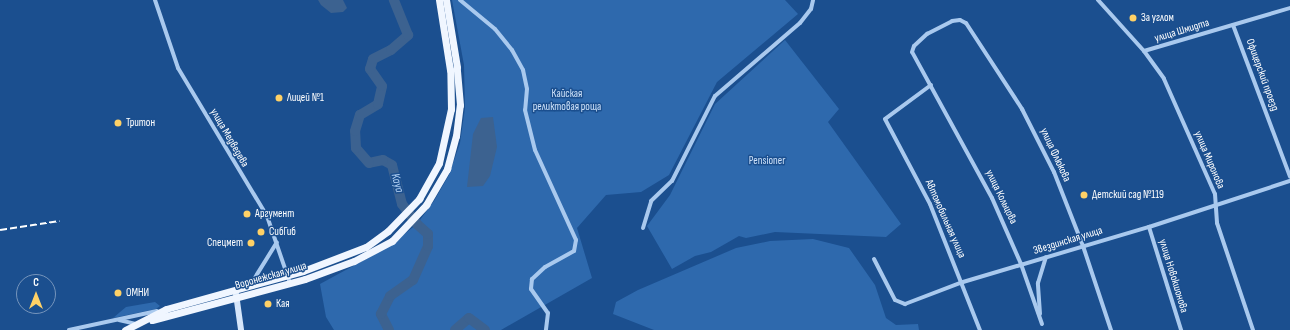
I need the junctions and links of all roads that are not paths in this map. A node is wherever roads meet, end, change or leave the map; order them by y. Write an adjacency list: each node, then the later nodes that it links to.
1 (155, 0): 17 (street, улица Медведева)
2 (439, 0): 22 (main road, Воронежская улица)
3 (446, 0): 22 (main road, Воронежская улица)
4 (460, 0): 33 (street)
5 (812, 0): 16 (street)
6 (1098, 0): 10 (street, улица Шмидта)
7 (1290, 8): 9 (street, улица Шмидта)
8 (966, 23): 11 (street, улица Кольцова); 18 (street, улица Флюкова)
9 (1233, 25): 10 (street, улица Шмидта); 12 (street, Офицерский проезд)
10 (1144, 51): 14 (street, улица Миронова)
11 (931, 84): 21 (street, улица Кольцова); 23 (street, Автомобильная улица)
12 (1290, 177)
13 (1290, 180): 14 (street, Звездинская улица)
14 (1217, 205): 15 (street, Звездинская улица); 38 (street, улица Миронова)
15 (1149, 227): 18 (street, Звездинская улица); 37 (street, улица Новокшонова)
16 (643, 228)
17 (277, 242): 22 (street, улица Медведева); 24 (street)
18 (1083, 246): 19 (street, Звездинская улица); 36 (street, улица Флюкова)
19 (1046, 257): 21 (street, Звездинская улица); 29 (street, улица Кольцова)
20 (874, 259): 23 (street, Звездинская улица)
21 (1021, 264): 23 (street, Звездинская улица); 29 (street, улица Кольцова)
22 (289, 279): 24 (main road, Воронежская улица); 25 (main road, Воронежская улица)
23 (963, 282): 34 (street, Автомобильная улица)
24 (249, 288): 25 (main road, Воронежская улица)
25 (236, 295): 26 (main road, Воронежская улица); 28 (main road, Воронежская улица); 32 (street)
26 (166, 309): 27 (street); 28 (main road, Воронежская улица)
27 (119, 320): 28 (street, Воронежская улица); 30 (street, Воронежская улица)
28 (136, 324): 31 (main road)
29 (1042, 324): 35 (street, улица Кольцова)
30 (69, 330)
31 (126, 330)
32 (241, 330)
33 (546, 330)
34 (980, 330)
35 (1044, 330)
36 (1111, 330)
37 (1181, 330)
38 (1253, 330)

